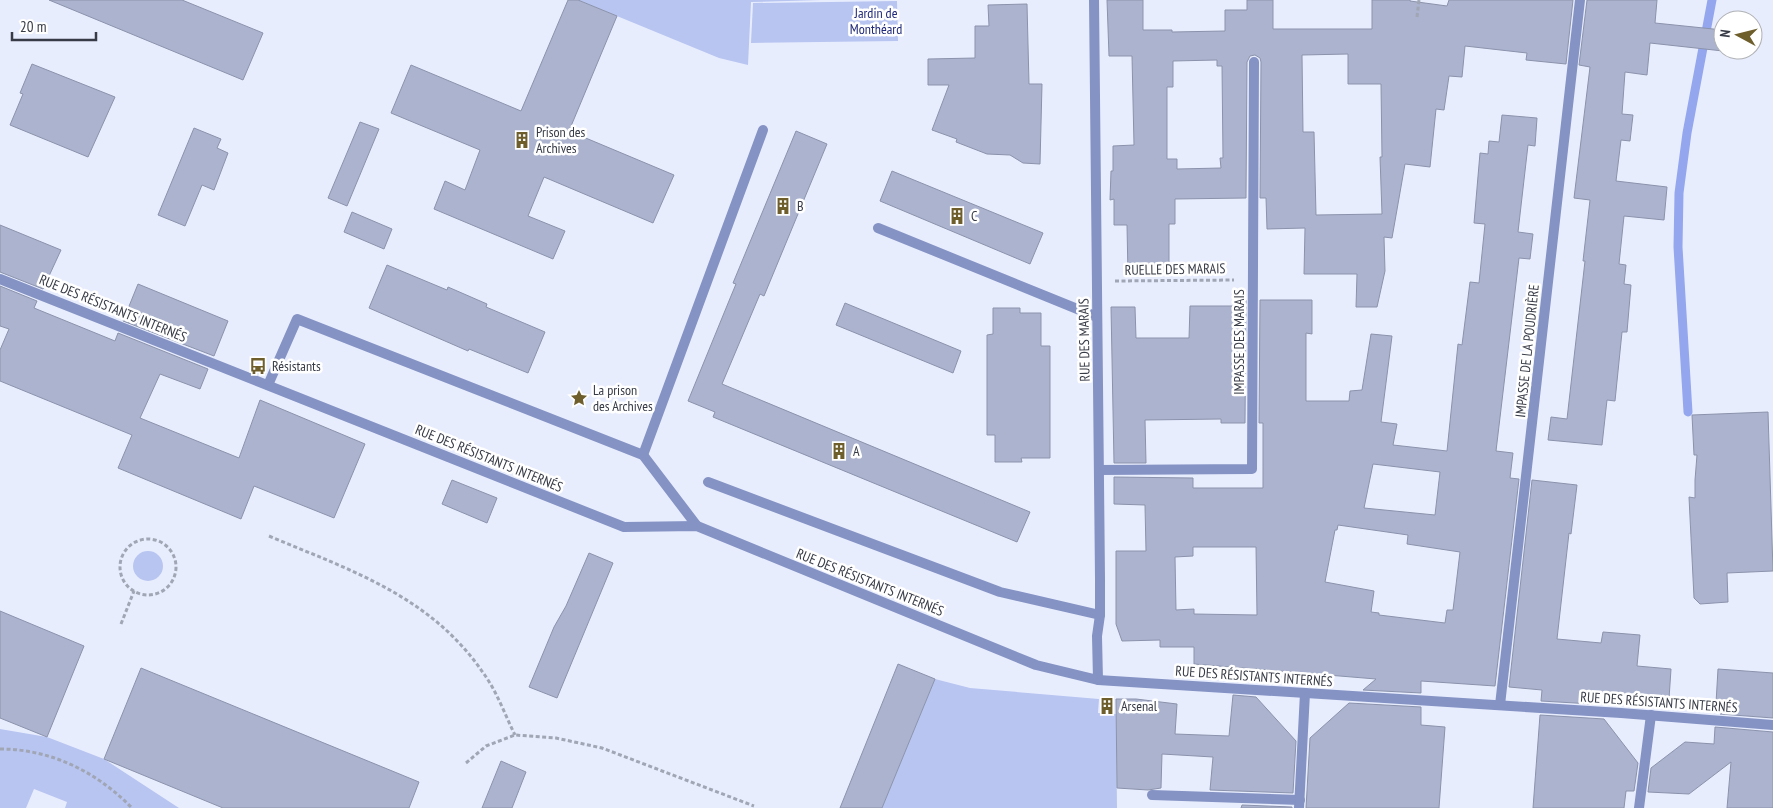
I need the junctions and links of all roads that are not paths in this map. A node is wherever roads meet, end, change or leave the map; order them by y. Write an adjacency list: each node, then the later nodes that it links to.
1 (1094, 0): 7 (street, RUE DES MARAIS)
2 (1580, 0): 16 (street, IMPASSE DE LA POUDRIÈRE)
3 (1254, 62): 10 (street, IMPASSE DES MARAIS)
4 (763, 130): 9 (street)
5 (878, 228): 7 (street)
6 (0, 279): 8 (street, RUE DES RÉSISTANTS INTERNÉS)
7 (1097, 316): 10 (street, RUE DES MARAIS)
8 (268, 385): 9 (street); 12 (street, RUE DES RÉSISTANTS INTERNÉS)
9 (643, 455): 12 (street)
10 (1099, 470): 13 (street, RUE DES MARAIS)
11 (708, 482): 13 (street)
12 (697, 526): 14 (street, RUE DES RÉSISTANTS INTERNÉS)
13 (1100, 615): 14 (street, RUE DES MARAIS)
14 (1098, 680): 15 (street, RUE DES RÉSISTANTS INTERNÉS)
15 (1305, 692): 16 (street, RUE DES RÉSISTANTS INTERNÉS); 20 (street)
16 (1500, 705): 17 (street, RUE DES RÉSISTANTS INTERNÉS)
17 (1651, 715): 18 (street, RUE DES RÉSISTANTS INTERNÉS); 21 (street)
18 (1773, 725)
19 (1152, 795): 20 (street)
20 (1299, 804)
21 (1639, 808)

